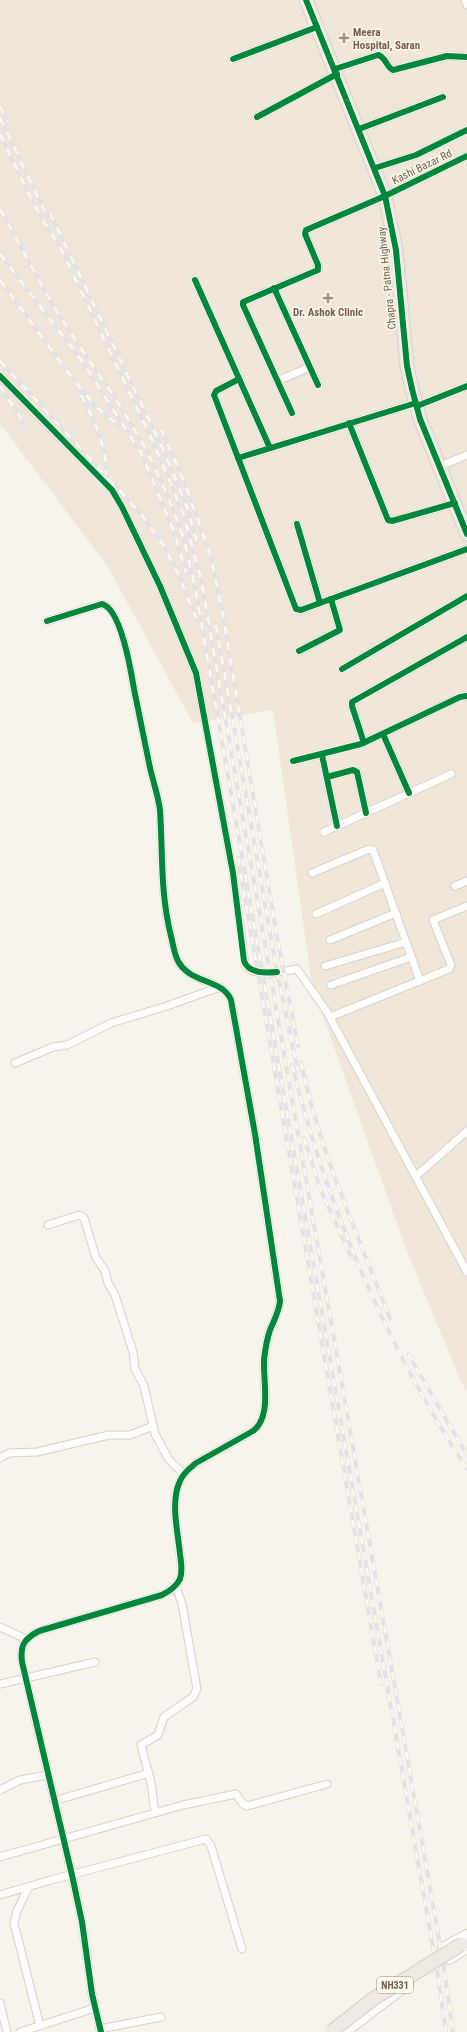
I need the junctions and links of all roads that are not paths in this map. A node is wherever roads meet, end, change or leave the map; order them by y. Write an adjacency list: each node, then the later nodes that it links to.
1 (306, 0): 4 (highway, Chapra - Patna Highway)
2 (465, 0): 3 (street)
3 (467, 5)
4 (317, 27): 6 (street); 7 (highway, Chapra - Patna Highway)
5 (467, 56): 7 (street)
6 (233, 60)
7 (336, 72): 9 (street); 10 (highway, Chapra - Patna Highway)
8 (443, 97): 10 (street)
9 (256, 117)
10 (359, 129): 13 (highway, Chapra - Patna Highway)
11 (467, 130): 13 (street)
12 (467, 156): 14 (street, Kashi Bazar Rd)
13 (375, 168): 14 (highway, Chapra - Patna Highway)
14 (385, 196): 16 (street, Kashi Bazar Rd); 23 (highway, Chapra - Patna Highway)
15 (195, 280): 19 (street)
16 (274, 288): 17 (street); 20 (street)
17 (310, 367): 20 (street); 21 (street)
18 (0, 376): 67 (street)
19 (239, 379): 26 (street); 28 (street)
20 (277, 381): 24 (street)
21 (318, 385)
22 (467, 386): 23 (street)
23 (417, 405): 25 (street); 29 (highway, Chapra - Patna Highway)
24 (292, 413)
25 (349, 423): 26 (street); 30 (street)
26 (270, 448): 28 (street)
27 (467, 455): 29 (street)
28 (238, 458): 37 (street)
29 (440, 466): 30 (highway, Chapra - Patna Highway)
30 (455, 503): 31 (highway, Chapra - Patna Highway)
31 (464, 518): 33 (highway, Chapra - Patna Highway)
32 (297, 524): 37 (street)
33 (467, 534)
34 (467, 548): 36 (street)
35 (467, 596): 41 (street)
36 (331, 599): 37 (street); 40 (street)
37 (320, 603)
38 (47, 620): 66 (street)
39 (467, 637): 44 (street)
40 (299, 651)
41 (342, 668)
42 (467, 696): 43 (street)
43 (383, 734): 44 (street); 49 (street)
44 (364, 743): 45 (street)
45 (322, 755): 46 (street); 48 (street)
46 (293, 761)
47 (451, 774): 49 (street)
48 (327, 777): 50 (street); 51 (street)
49 (409, 793): 50 (street)
50 (366, 813): 51 (street)
51 (337, 826): 52 (street)
52 (324, 832)
53 (312, 873): 55 (street)
54 (467, 881): 56 (street)
55 (385, 883): 58 (street); 59 (street)
56 (455, 886)
57 (467, 906): 64 (street)
58 (396, 913): 60 (street); 61 (street)
59 (316, 914)
60 (330, 940)
61 (406, 942): 62 (street); 63 (street)
62 (411, 957): 64 (street); 65 (street)
63 (325, 966)
64 (420, 981): 67 (street)
65 (331, 985)
66 (220, 987): 68 (street); 75 (street)
67 (330, 1017): 70 (street)
68 (15, 1063)
69 (467, 1131): 70 (street)
70 (416, 1176): 72 (street)
71 (48, 1225): 73 (street)
72 (467, 1270)
73 (153, 1426): 74 (street); 75 (street)
74 (0, 1458)
75 (184, 1474): 76 (street)
76 (176, 1586): 78 (street); 82 (street)
77 (0, 1627): 78 (street)
78 (26, 1639): 80 (street)
79 (95, 1662): 80 (street)
80 (26, 1678): 81 (street); 83 (street)
81 (0, 1684)
82 (149, 1773): 86 (street); 87 (street)
83 (48, 1775): 85 (street); 86 (street)
84 (327, 1784): 87 (street)
85 (0, 1790)
86 (54, 1801): 88 (street)
87 (156, 1812): 88 (street)
88 (63, 1838): 89 (street); 90 (street)
89 (0, 1856)
90 (72, 1875): 91 (street); 96 (street); 100 (street)
91 (28, 1888): 92 (street); 102 (street)
92 (0, 1895)
93 (467, 1935): 97 (street)
94 (467, 1942): 107 (highway, NH331, bridge)
95 (467, 1948): 97 (street)
96 (242, 1949)
97 (449, 1959): 98 (street)
98 (434, 1967): 106 (street); 108 (street)
99 (0, 2003): 104 (street)
100 (95, 2008): 102 (street); 103 (street)
101 (161, 2016): 103 (street)
102 (40, 2026): 105 (street)
103 (101, 2030)
104 (7, 2032)
105 (20, 2032)
106 (324, 2032)
107 (331, 2032)
108 (345, 2032)

